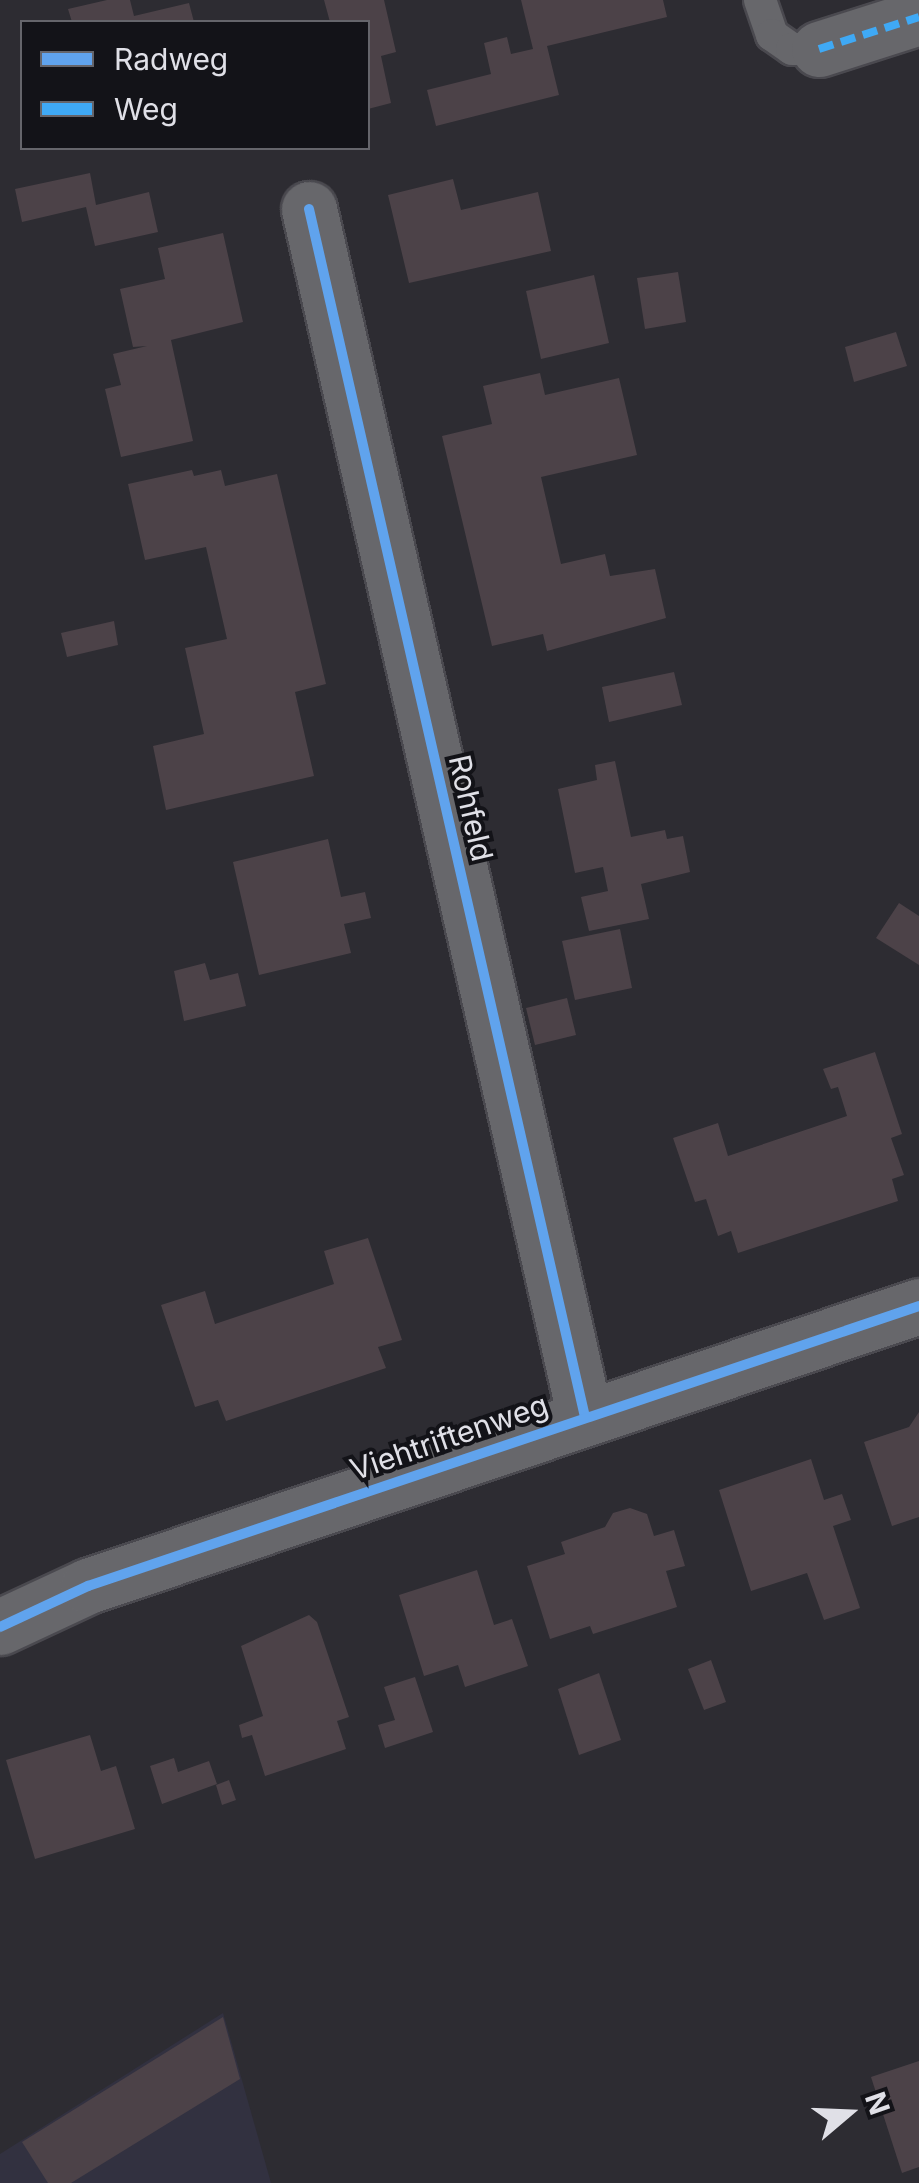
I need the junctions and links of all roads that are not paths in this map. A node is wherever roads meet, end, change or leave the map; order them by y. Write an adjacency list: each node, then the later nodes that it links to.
1 (760, 0): 3 (lane)
2 (919, 17): 3 (street)
3 (819, 50)
4 (309, 209): 6 (street, Rohfeld)
5 (919, 1306): 6 (street, Viehtriftenweg)
6 (585, 1418): 7 (street, Viehtriftenweg)
7 (0, 1627)

